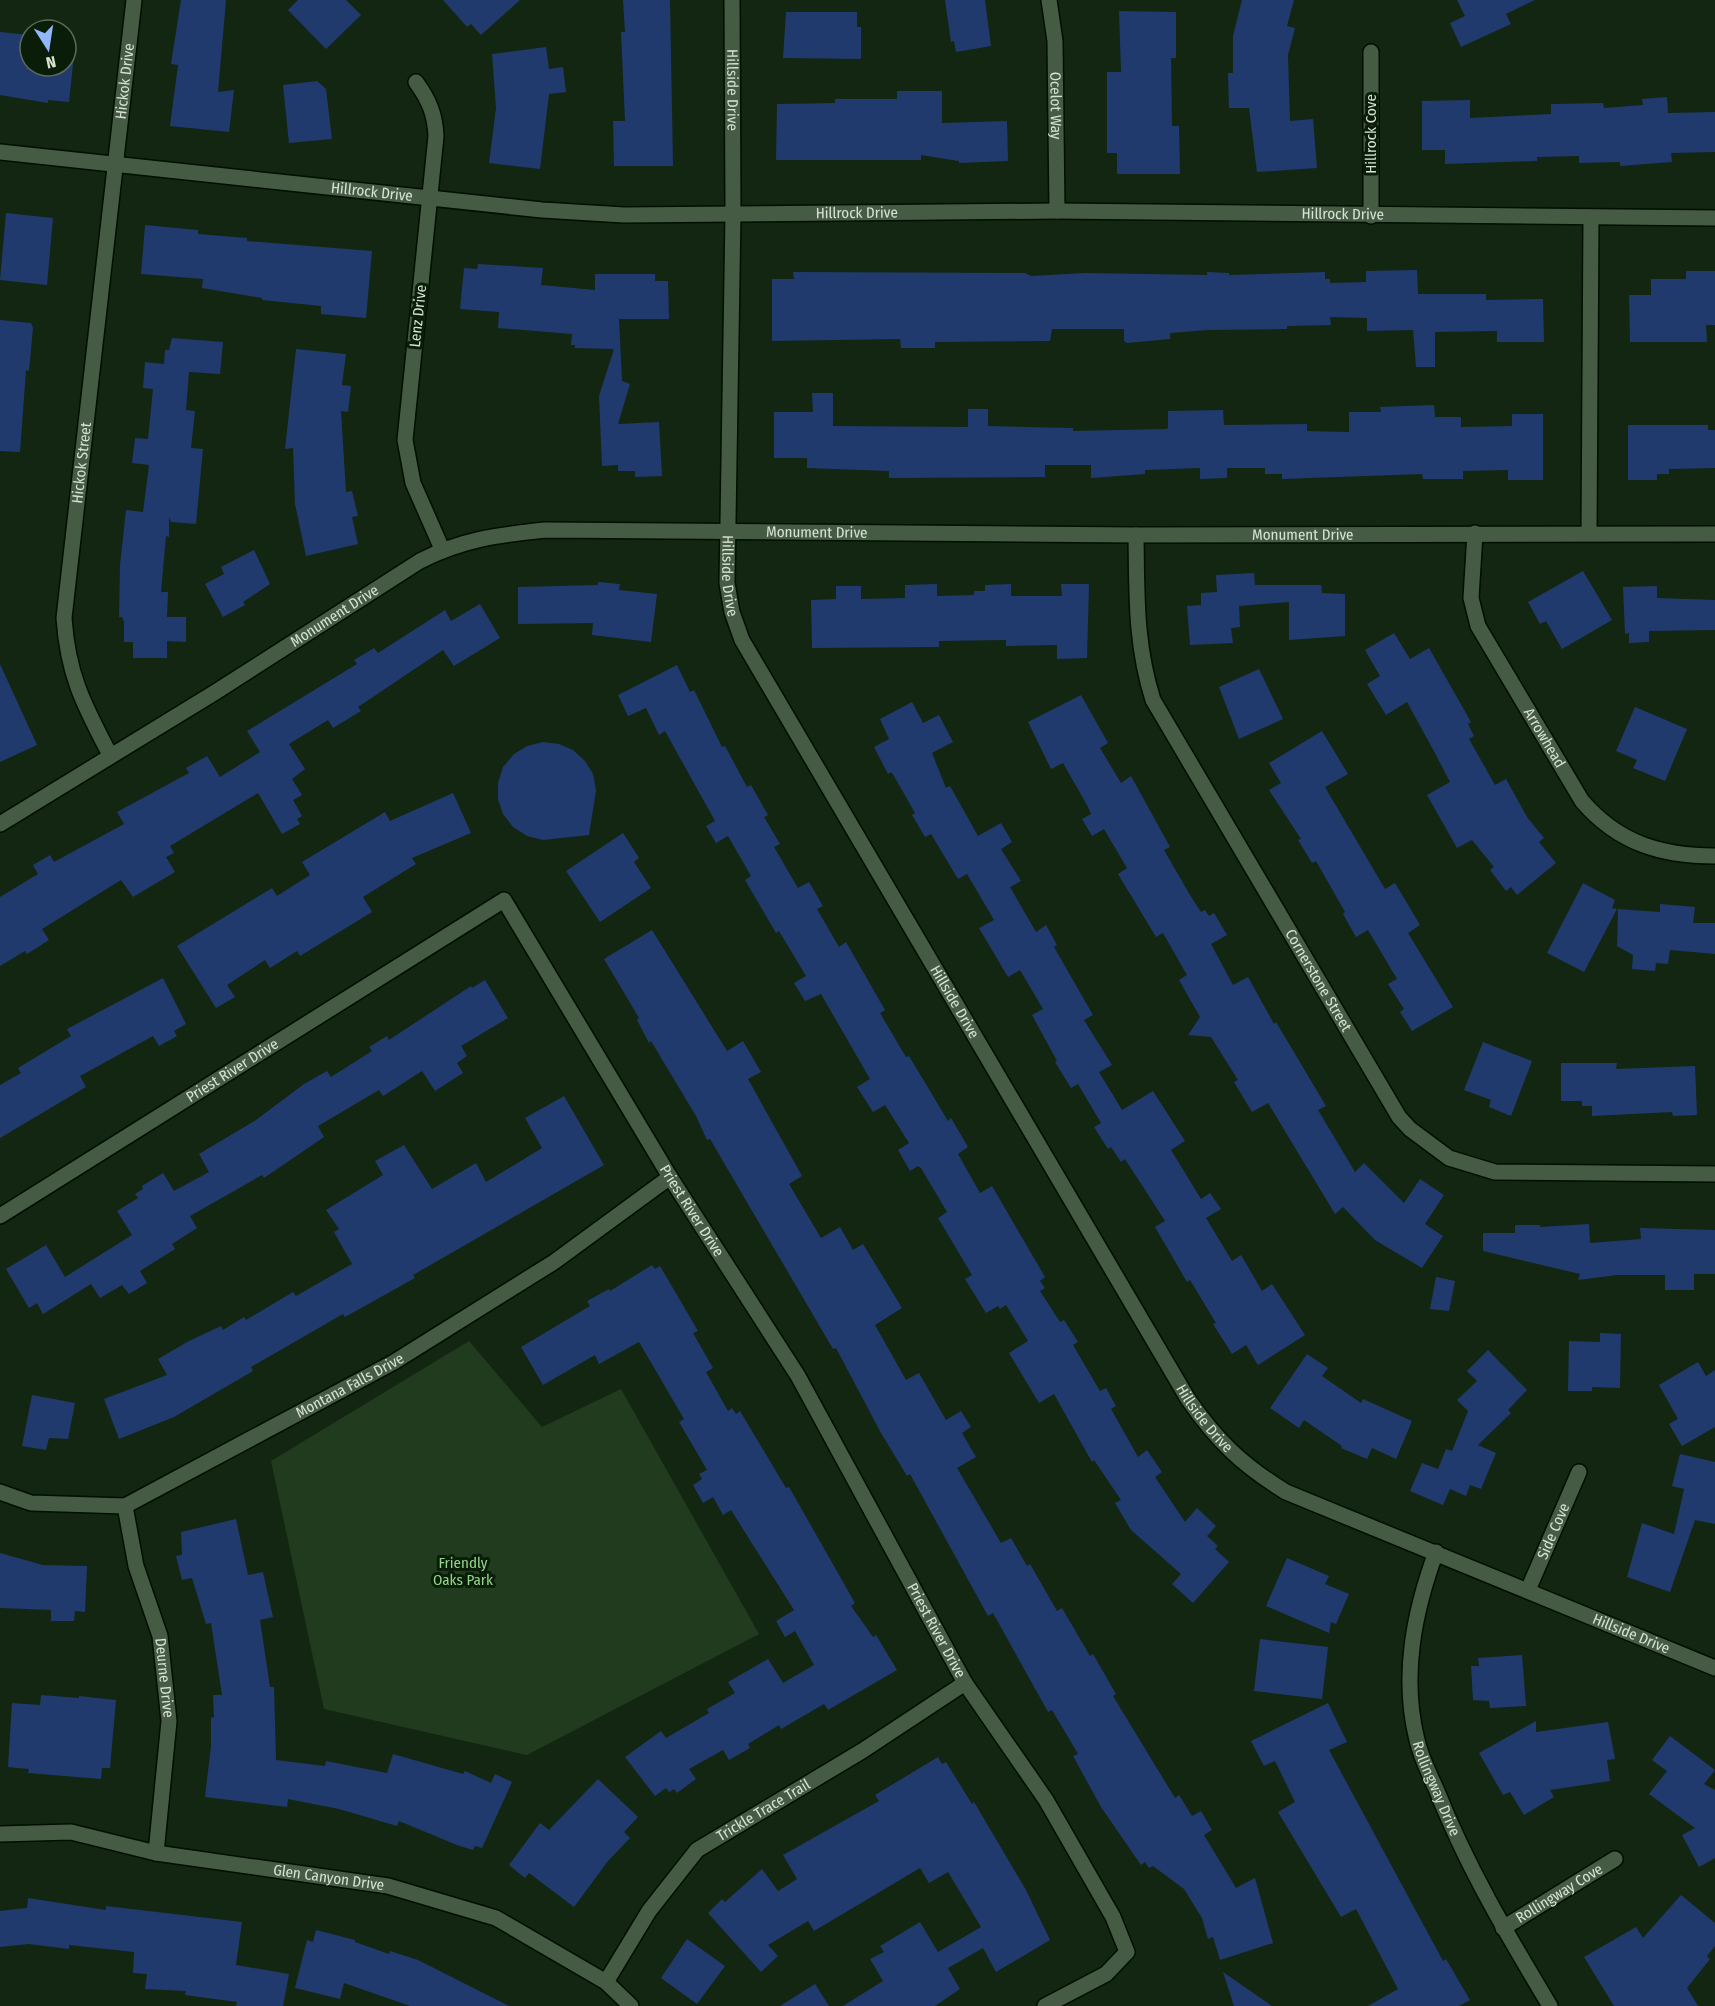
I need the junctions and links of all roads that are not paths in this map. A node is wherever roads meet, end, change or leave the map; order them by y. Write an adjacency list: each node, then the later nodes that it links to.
1 (134, 0): 7 (street, Hickok Drive)
2 (732, 0): 10 (street, Hillside Drive)
3 (1049, 0): 9 (street, Ocelot Way)
4 (1371, 52): 11 (street, Hillrock Cove)
5 (416, 82): 8 (street, Lenz Drive)
6 (0, 152): 7 (street, Hillrock Drive)
7 (114, 164): 8 (street, Hillrock Drive); 20 (street, Hickok Street)
8 (430, 197): 10 (street, Hillrock Drive); 19 (street, Lenz Drive)
9 (1057, 211): 10 (street, Hillrock Drive); 11 (street, Hillrock Drive)
10 (733, 214): 14 (street, Hillside Drive)
11 (1371, 216): 12 (street, Hillrock Drive)
12 (1591, 218): 13 (street, Hillrock Drive); 16 (street)
13 (1715, 218)
14 (728, 532): 18 (street, Monument Drive); 19 (street, Monument Drive); 29 (street, Hillside Drive)
15 (1475, 532): 16 (street, Monument Drive); 18 (street, Monument Drive); 22 (street, Arrowhead)
16 (1589, 533): 17 (street, Monument Drive)
17 (1715, 534)
18 (1137, 535): 23 (street, Cornerstone Street)
19 (442, 549): 20 (street, Monument Drive)
20 (110, 755): 21 (street, Monument Drive)
21 (0, 824)
22 (1715, 856)
23 (1715, 1174)
24 (670, 1177): 25 (street, Priest River Drive); 28 (street, Montana Falls Drive); 32 (street, Priest River Drive)
25 (0, 1216)
26 (1579, 1472): 30 (street, Side Cove)
27 (0, 1492): 28 (street, Montana Falls Drive)
28 (125, 1506): 34 (street, Deurne Drive)
29 (1436, 1552): 30 (street, Hillside Drive); 36 (street, Rollingway Drive)
30 (1528, 1590): 31 (street, Hillside Drive)
31 (1715, 1668)
32 (965, 1683): 37 (street, Trickle Trace Trail); 39 (street, Priest River Drive)
33 (0, 1834): 34 (street, Glen Canyon Drive)
34 (156, 1853): 37 (street, Glen Canyon Drive)
35 (1615, 1858): 36 (street, Rollingway Cove)
36 (1503, 1928): 40 (street, Rollingway Drive)
37 (606, 1982): 38 (street, Glen Canyon Drive)
38 (631, 2006)
39 (1045, 2006)
40 (1550, 2006)

